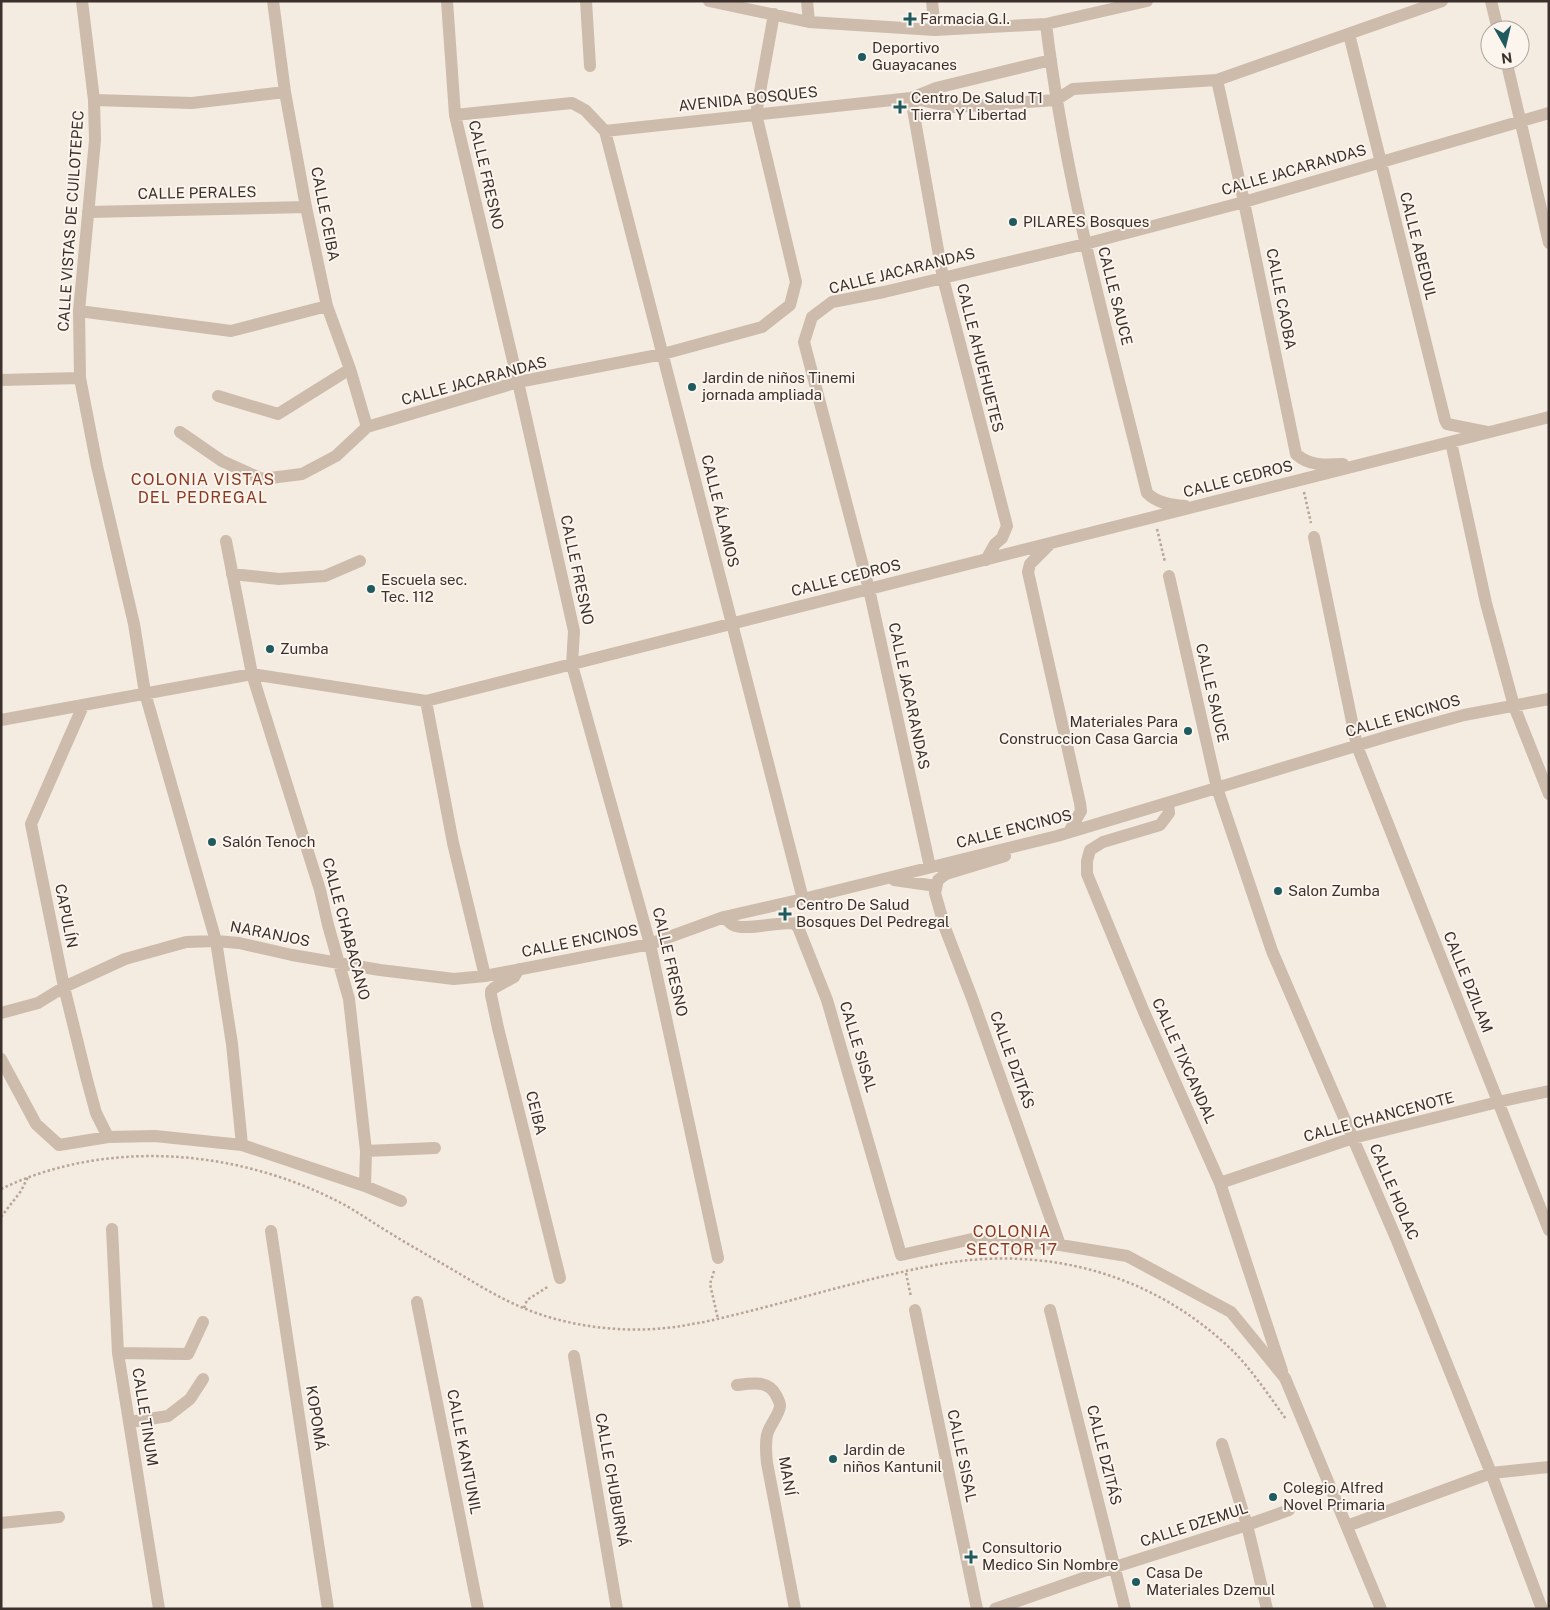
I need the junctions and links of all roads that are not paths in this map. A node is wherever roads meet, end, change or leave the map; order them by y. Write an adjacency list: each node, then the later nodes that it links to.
1 (82, 1): 23 (street, CALLE VISTAS DE CUILOTEPEC)
2 (273, 1): 21 (street, CALLE CEIBA)
3 (447, 1): 27 (street, CALLE FRESNO)
4 (586, 1): 18 (street)
5 (709, 1): 11 (street)
6 (807, 1): 13 (street)
7 (932, 1): 15 (street)
8 (1148, 1): 14 (street)
9 (1442, 1): 16 (street)
10 (1491, 1): 12 (street)
11 (774, 14): 13 (street); 26 (street, CALLE JACARANDAS)
12 (1496, 20)
13 (809, 22): 15 (street)
14 (1046, 24): 15 (street); 17 (street, CALLE SAUCE)
15 (935, 30)
16 (1349, 34): 20 (street); 30 (street, CALLE ABEDUL)
17 (1051, 60): 22 (street, AVENIDA BOSQUES); 24 (street, CALLE SAUCE)
18 (590, 66)
19 (1508, 70): 28 (street)
20 (1217, 80): 24 (street); 31 (street, CALLE CAOBA)
21 (285, 92): 23 (street); 32 (street, CALLE CEIBA)
22 (911, 98): 24 (street); 26 (street, AVENIDA BOSQUES); 36 (street, CALLE AHUEHUETES)
23 (94, 100): 33 (street, CALLE VISTAS DE CUILOTEPEC)
24 (1056, 100): 35 (street, CALLE SAUCE)
25 (1549, 113): 28 (street, CALLE JACARANDAS)
26 (756, 114): 29 (street, AVENIDA BOSQUES); 39 (street, CALLE JACARANDAS)
27 (455, 115): 29 (street); 43 (street, CALLE FRESNO)
28 (1521, 120): 30 (street, CALLE JACARANDAS); 34 (street)
29 (605, 131): 39 (street, CALLE ÁLAMOS)
30 (1380, 163): 31 (street, CALLE JACARANDAS); 48 (street, CALLE ABEDUL)
31 (1244, 202): 35 (street, CALLE JACARANDAS); 50 (street, CALLE CAOBA)
32 (306, 207): 33 (street, CALLE PERALES); 37 (street, CALLE CEIBA)
33 (88, 212): 38 (street, CALLE VISTAS DE CUILOTEPEC)
34 (1549, 243)
35 (1085, 244): 36 (street, CALLE JACARANDAS); 51 (street, CALLE SAUCE)
36 (943, 278): 55 (street, CALLE AHUEHUETES); 59 (street, CALLE JACARANDAS)
37 (327, 306): 38 (street); 40 (street, CALLE CEIBA)
38 (79, 312): 41 (street, CALLE VISTAS DE CUILOTEPEC)
39 (663, 354): 43 (street, CALLE JACARANDAS); 60 (street, CALLE ÁLAMOS)
40 (350, 369): 44 (street); 46 (street, CALLE CEIBA)
41 (80, 378): 42 (street); 63 (street, CALLE VISTAS DE CUILOTEPEC)
42 (1, 380)
43 (518, 382): 46 (street, CALLE JACARANDAS); 61 (street, CALLE FRESNO)
44 (218, 396)
45 (1549, 417): 48 (street, CALLE CEDROS)
46 (367, 427): 47 (street)
47 (180, 432)
48 (1488, 433): 49 (street, CALLE CEDROS)
49 (1451, 442): 50 (street, CALLE CEDROS); 67 (street)
50 (1365, 464): 51 (street, CALLE CEDROS)
51 (1197, 506): 54 (street, CALLE CEDROS)
52 (1314, 537): 69 (street)
53 (226, 541): 57 (street, CALLE CHABACANO)
54 (1050, 543): 55 (street, CALLE CEDROS); 73 (street)
55 (986, 560): 59 (street, CALLE CEDROS)
56 (360, 561): 57 (street)
57 (232, 574): 62 (street, CALLE CHABACANO)
58 (1169, 576): 70 (street, CALLE SAUCE)
59 (869, 589): 60 (street, CALLE CEDROS); 75 (street, CALLE JACARANDAS)
60 (732, 624): 61 (street, CALLE CEDROS); 78 (street, CALLE ÁLAMOS)
61 (572, 665): 65 (street, CALLE CEDROS); 81 (street, CALLE FRESNO)
62 (252, 674): 63 (street, CALLE CEDROS); 65 (street, CALLE CEDROS); 82 (street, CALLE CHABACANO)
63 (146, 693): 66 (street, CALLE CEDROS); 80 (street, CALLE VISTAS DE CUILOTEPEC)
64 (1549, 699): 67 (street, CALLE ENCINOS)
65 (426, 701): 84 (street)
66 (83, 706): 68 (street, CALLE CEDROS); 85 (street, CAPULÍN)
67 (1514, 706): 69 (street, CALLE ENCINOS); 71 (street)
68 (1, 720)
69 (1357, 746): 70 (street, CALLE ENCINOS); 89 (street, CALLE DZILAM)
70 (1217, 788): 72 (street, CALLE ENCINOS); 91 (street, CALLE HOLAC)
71 (1549, 794)
72 (1168, 804): 73 (street, CALLE ENCINOS); 95 (street, CALLE TIXCANDAL)
73 (1069, 832): 74 (street, CALLE ENCINOS)
74 (1013, 846): 75 (street, CALLE ENCINOS); 77 (street)
75 (930, 867): 76 (street, CALLE ENCINOS)
76 (884, 879): 77 (street); 78 (street, CALLE ENCINOS)
77 (936, 886): 101 (street, CALLE DZITÁS)
78 (803, 899): 79 (street, CALLE ENCINOS)
79 (724, 916): 81 (street, CALLE ENCINOS); 101 (street, CALLE SISAL)
80 (216, 941): 82 (street, NARANJOS); 85 (street, NARANJOS); 92 (street, CALLE VISTAS DE CUILOTEPEC)
81 (650, 944): 83 (street, CALLE ENCINOS); 102 (street, CALLE FRESNO)
82 (338, 963): 84 (street, NARANJOS); 94 (street, CALLE CHABACANO)
83 (519, 969): 84 (street, CALLE ENCINOS); 103 (street, CEIBA)
84 (485, 976)
85 (64, 987): 86 (street, NARANJOS); 90 (street, CAPULÍN)
86 (1, 1013)
87 (1, 1059): 90 (street)
88 (1549, 1091): 89 (street, CALLE CHANCENOTE)
89 (1498, 1102): 91 (street, CALLE CHANCENOTE); 99 (street, CALLE DZILAM)
90 (108, 1138): 92 (street)
91 (1353, 1138): 95 (street, CALLE CHANCENOTE); 116 (street, CALLE HOLAC)
92 (242, 1146): 96 (street)
93 (435, 1148): 94 (street)
94 (366, 1152): 96 (street, CALLE CHABACANO)
95 (1220, 1183): 110 (street, CALLE TIXCANDAL)
96 (365, 1186): 97 (street)
97 (401, 1201)
98 (112, 1228): 108 (street, CALLE TINUM)
99 (1549, 1230)
100 (271, 1231): 124 (street, KOPOMÁ)
101 (1060, 1245): 110 (street)
102 (718, 1258)
103 (560, 1278)
104 (417, 1302): 125 (street, CALLE KANTUNIL)
105 (914, 1310): 128 (street, CALLE SISAL)
106 (1050, 1310): 122 (street, CALLE DZITÁS)
107 (203, 1322): 108 (street)
108 (118, 1353): 113 (street, CALLE TINUM)
109 (574, 1356): 126 (street, CALLE CHUBURNÁ)
110 (1285, 1378): 121 (street)
111 (203, 1379): 113 (street)
112 (737, 1385): 127 (street, MANÍ)
113 (130, 1422): 123 (street, CALLE TINUM)
114 (1222, 1444): 120 (street)
115 (1549, 1467): 116 (street)
116 (1491, 1473): 121 (street); 133 (street, CALLE HOLAC)
117 (1290, 1510): 120 (street, CALLE DZEMUL)
118 (59, 1517): 119 (street)
119 (1, 1523)
120 (1247, 1525): 122 (street, CALLE DZEMUL); 131 (street)
121 (1347, 1526): 132 (street)
122 (1115, 1567): 129 (street, CALLE DZEMUL); 130 (street, CALLE DZITÁS)
123 (159, 1609)
124 (328, 1609)
125 (478, 1609)
126 (617, 1609)
127 (795, 1609)
128 (977, 1609)
129 (995, 1609)
130 (1125, 1609)
131 (1267, 1609)
132 (1381, 1609)
133 (1542, 1609)

